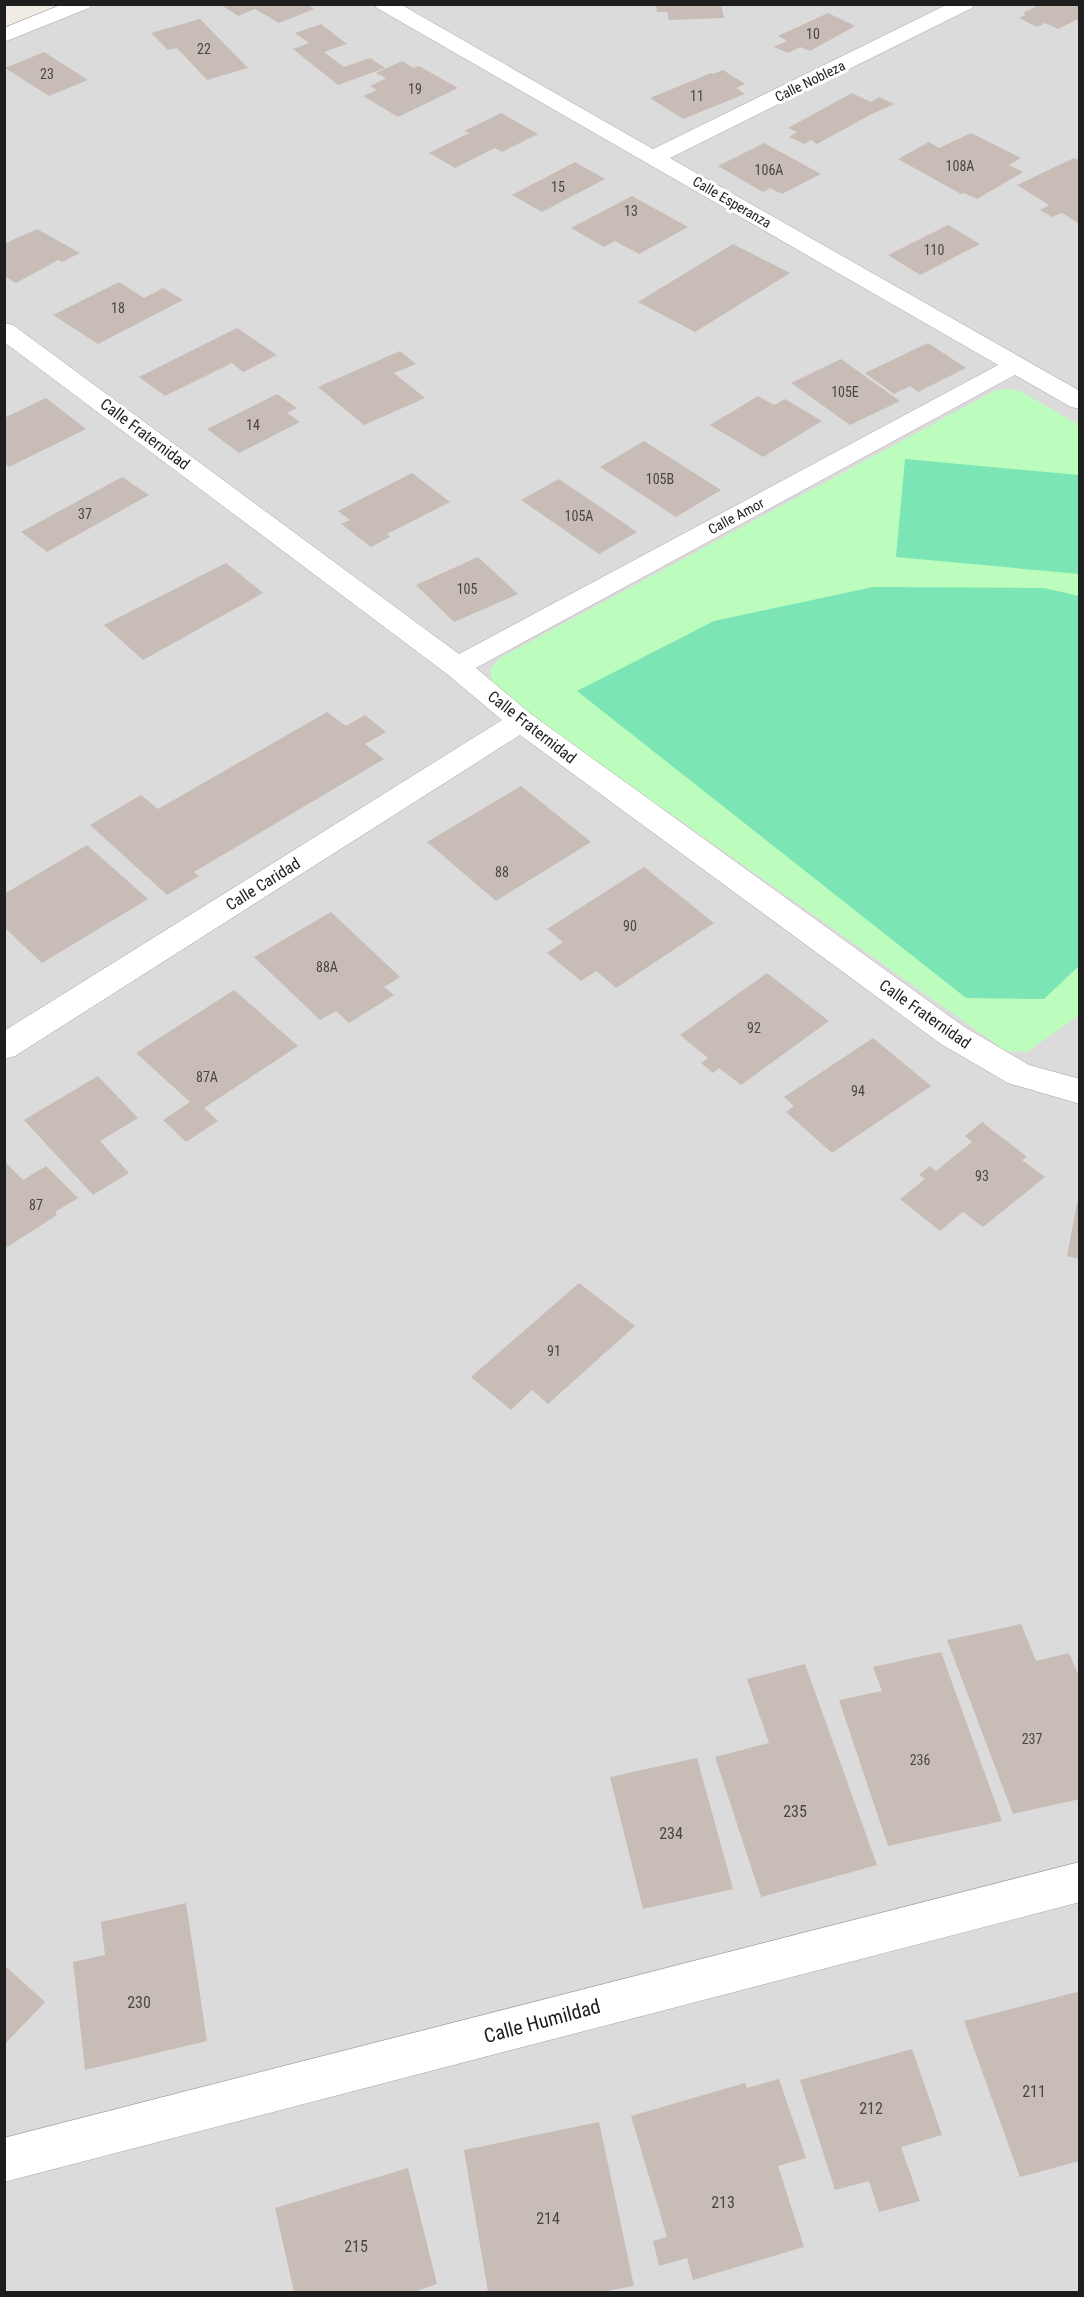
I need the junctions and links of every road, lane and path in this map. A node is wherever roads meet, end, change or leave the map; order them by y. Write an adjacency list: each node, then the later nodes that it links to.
1 (82, 4): 4 (street)
2 (384, 4): 5 (street, Calle Esperanza)
3 (965, 4): 5 (street, Calle Nobleza)
4 (4, 36)
5 (654, 157): 7 (street, Calle Esperanza)
6 (4, 330): 9 (street, Calle Fraternidad)
7 (1016, 365): 8 (street, Calle Esperanza); 9 (street, Calle Amor)
8 (1080, 402)
9 (457, 667): 10 (street, Calle Fraternidad)
10 (521, 721): 11 (street, Calle Caridad); 12 (street, Calle Fraternidad)
11 (4, 1047)
12 (1080, 1092)
13 (1080, 1882): 14 (street, Calle Humildad)
14 (4, 2160)

